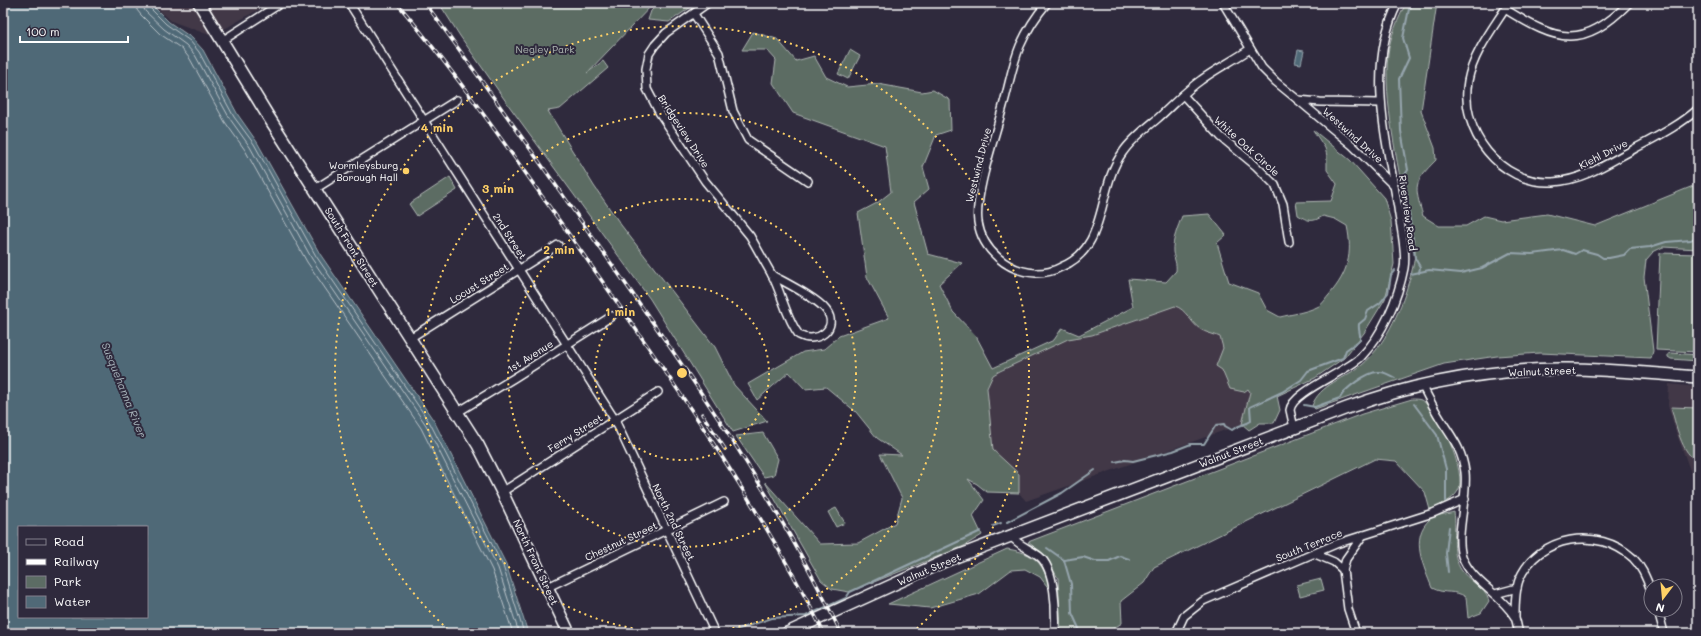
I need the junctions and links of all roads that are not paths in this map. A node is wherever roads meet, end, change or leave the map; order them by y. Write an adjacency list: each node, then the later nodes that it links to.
1 (199, 3): 11 (main road, South Front Street)
2 (280, 3): 11 (street)
3 (349, 3): 18 (street, 2nd Street)
4 (708, 3): 10 (street, Bridgeview Drive)
5 (1047, 3): 13 (street, Westwind Drive)
6 (1223, 3): 12 (street, Westwind Drive)
7 (1398, 3): 16 (street, Riverview Road)
8 (1629, 3): 9 (street)
9 (1507, 6): 17 (street, Kiehl Drive)
10 (694, 14): 19 (street); 25 (street, Bridgeview Drive)
11 (222, 41): 21 (main road, South Front Street)
12 (1250, 49): 13 (street, Westwind Drive); 15 (street, Westwind Drive)
13 (1183, 95): 22 (street, White Oak Circle)
14 (457, 100): 18 (street)
15 (1298, 100): 16 (street, Westwind Drive); 20 (street, Westwind Drive)
16 (1381, 103): 20 (street, Riverview Road)
17 (1698, 109)
18 (425, 121): 21 (street); 24 (street, 2nd Street)
19 (808, 182)
20 (1394, 186): 34 (street, Riverview Road)
21 (315, 189): 27 (main road, South Front Street)
22 (1289, 242)
23 (558, 245): 24 (street, Locust Street)
24 (520, 270): 27 (street, Locust Street); 28 (street, 2nd Street)
25 (772, 275): 25 (street, Bridgeview Drive)
26 (612, 316): 28 (street, 1st Avenue)
27 (410, 338): 32 (main road, South Front Street)
28 (567, 345): 32 (street, 1st Avenue); 33 (street, 2nd Street)
29 (1698, 378): 30 (main road, Walnut Street)
30 (1422, 386): 34 (main road, Walnut Street); 36 (street)
31 (658, 392): 33 (street, Ferry Street)
32 (458, 412): 35 (main road, South Front Street)
33 (615, 420): 35 (street, Ferry Street); 38 (street, North 2nd Street)
34 (1294, 428): 40 (main road, Walnut Street)
35 (502, 492): 44 (main road, North Front Street)
36 (1465, 499): 39 (street, South Terrace); 46 (street)
37 (724, 502): 38 (street, Chestnut Street)
38 (667, 530): 44 (street, Chestnut Street); 50 (street, North 2nd Street)
39 (1363, 534): 41 (street, South Terrace); 42 (street)
40 (1011, 536): 51 (main road, Walnut Street); 52 (street)
41 (1315, 554): 42 (street); 53 (street, South Terrace)
42 (1343, 570): 54 (street)
43 (1645, 578): 45 (street)
44 (548, 587): 49 (main road, North Front Street)
45 (1517, 588): 46 (street); 47 (street)
46 (1495, 594): 47 (street)
47 (1514, 616): 55 (street)
48 (1660, 618): 56 (street)
49 (570, 633)
50 (715, 633)
51 (787, 633)
52 (1055, 633)
53 (1176, 633)
54 (1356, 633)
55 (1519, 633)
56 (1664, 633)

